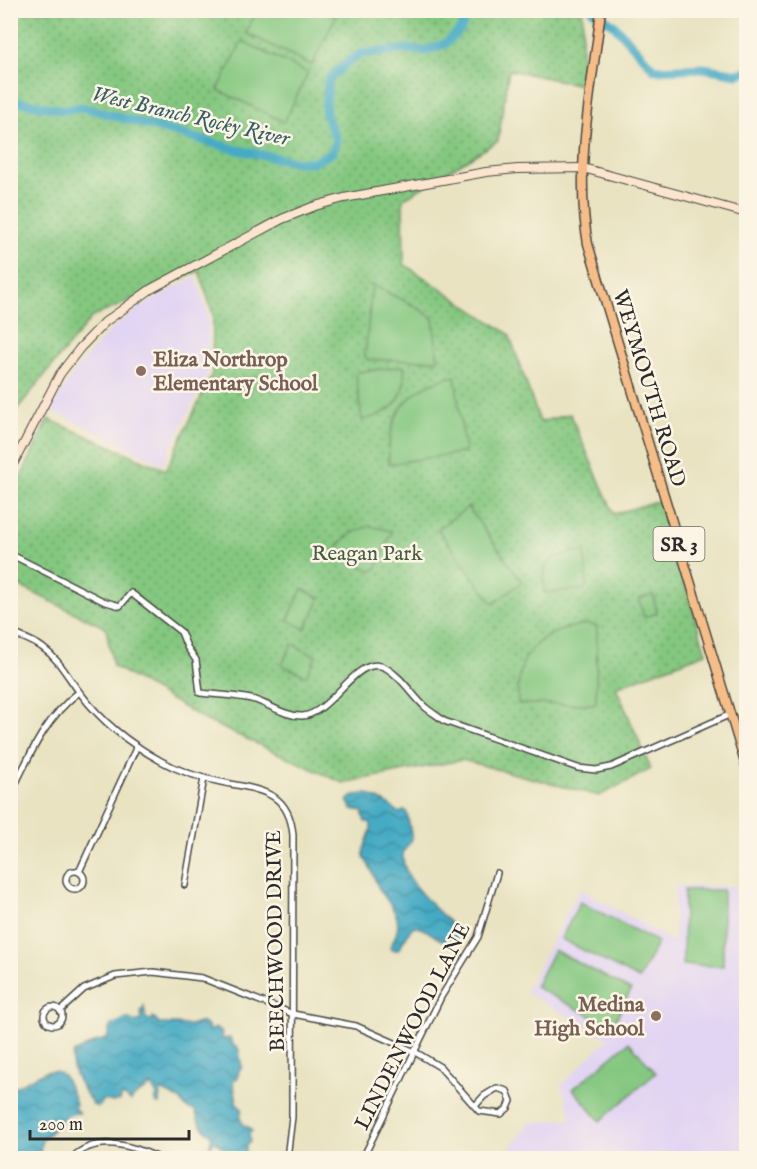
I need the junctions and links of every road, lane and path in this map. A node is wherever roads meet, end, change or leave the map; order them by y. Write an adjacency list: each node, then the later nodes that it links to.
1 (601, 10): 2 (main road, WEYMOUTH ROAD / SR 3)
2 (583, 168): 3 (street); 4 (street); 8 (main road, WEYMOUTH ROAD / SR 3)
3 (747, 213)
4 (10, 470)
5 (10, 554): 8 (street)
6 (10, 632): 7 (street, BEECHWOOD DRIVE)
7 (79, 692): 10 (street, BEECHWOOD DRIVE); 13 (street)
8 (731, 714): 9 (main road, WEYMOUTH ROAD / SR 3)
9 (742, 736): 11 (main road, WEYMOUTH ROAD / SR 3)
10 (136, 746): 12 (street, BEECHWOOD DRIVE); 14 (street)
11 (747, 766)
12 (204, 778): 16 (street); 18 (street, BEECHWOOD DRIVE)
13 (10, 795)
14 (79, 872)
15 (497, 873): 19 (street, LINDENWOOD LANE)
16 (185, 885)
17 (60, 1011): 18 (street)
18 (293, 1014): 19 (street); 23 (street, BEECHWOOD DRIVE)
19 (415, 1052): 20 (street); 24 (street, LINDENWOOD LANE)
20 (475, 1106): 20 (street)
21 (72, 1158): 22 (street)
22 (159, 1158)
23 (287, 1158)
24 (363, 1158)

